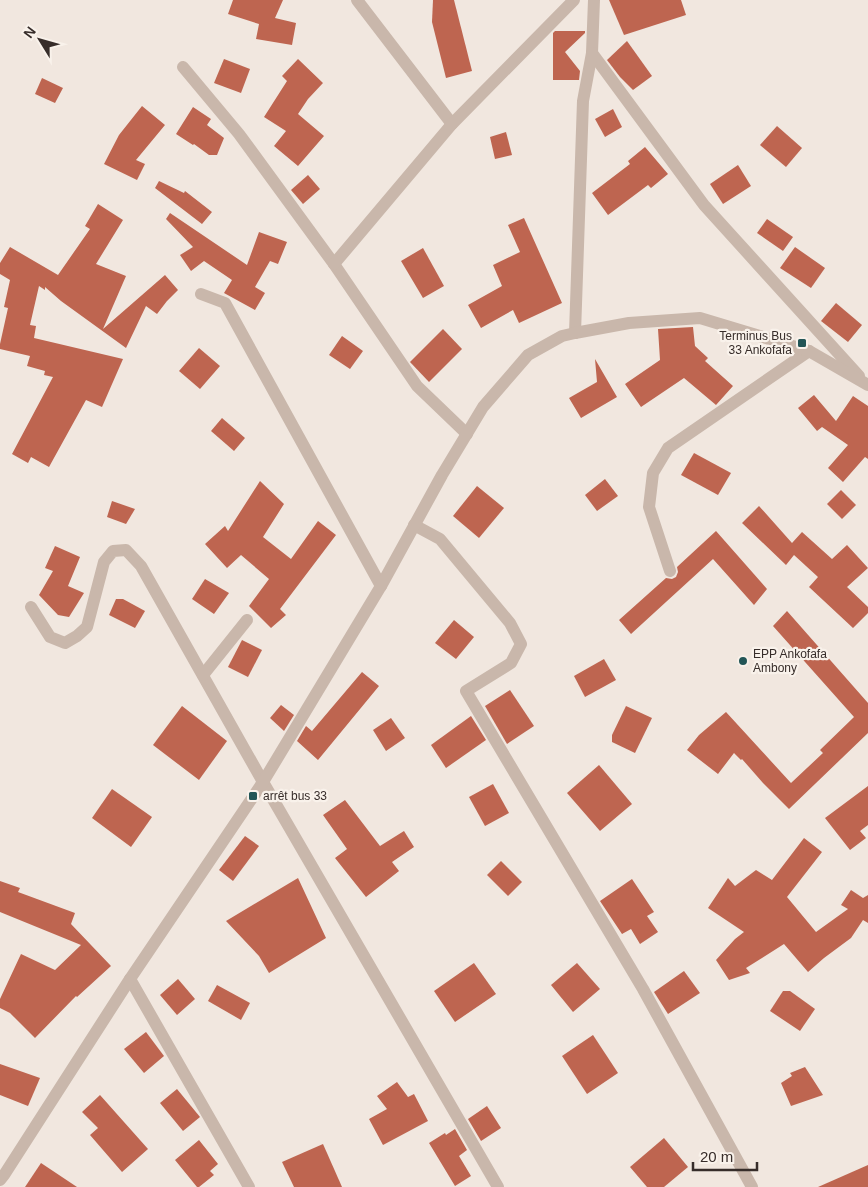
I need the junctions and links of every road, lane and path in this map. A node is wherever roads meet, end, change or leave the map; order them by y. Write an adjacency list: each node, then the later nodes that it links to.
1 (357, 0): 6 (street)
2 (574, 0): 6 (street)
3 (594, 0): 4 (street)
4 (592, 53): 9 (street); 11 (street)
5 (182, 66): 7 (street)
6 (452, 124): 7 (street)
7 (334, 264): 12 (street)
8 (201, 294): 15 (street)
9 (574, 333): 10 (street); 12 (street)
10 (809, 351): 11 (street); 14 (street)
11 (867, 385)
12 (467, 434): 13 (street)
13 (414, 525): 15 (street); 25 (street)
14 (670, 571)
15 (381, 586): 19 (street)
16 (31, 607): 18 (street)
17 (247, 620): 18 (street)
18 (202, 676): 19 (street)
19 (263, 782): 20 (street); 24 (street)
20 (130, 979): 21 (street); 23 (street)
21 (1, 1174): 22 (street)
22 (11, 1187)
23 (249, 1187)
24 (498, 1187)
25 (752, 1187)

